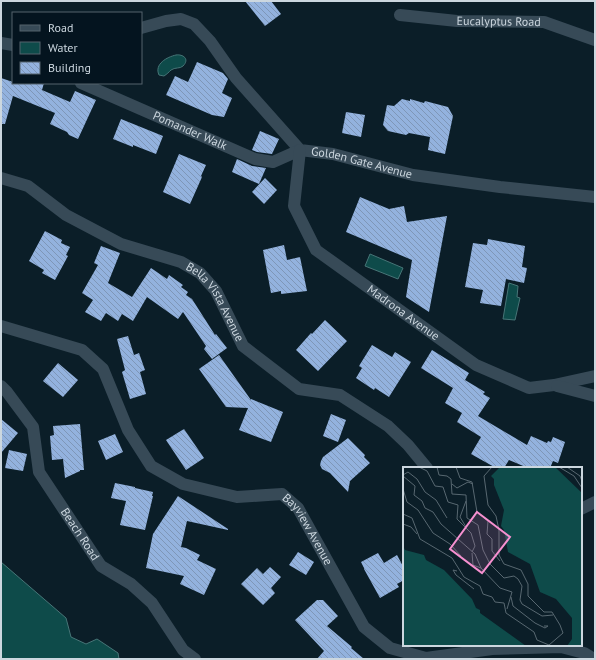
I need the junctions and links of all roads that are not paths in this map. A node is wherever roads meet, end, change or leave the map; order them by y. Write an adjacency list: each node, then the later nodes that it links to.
1 (400, 16): 3 (street, Eucalyptus Road)
2 (142, 28): 7 (street, Golden Gate Avenue)
3 (595, 40)
4 (1, 43): 5 (street)
5 (12, 45)
6 (83, 84): 7 (street, Pomander Walk)
7 (300, 150): 9 (street, Golden Gate Avenue); 12 (street, Madrona Avenue)
8 (1, 178): 15 (street, Bella Vista Avenue)
9 (595, 197)
10 (1, 326): 19 (street, Bayview Avenue)
11 (595, 376): 12 (street, Madrona Avenue)
12 (554, 385): 14 (street)
13 (1, 386): 18 (street, Beach Road)
14 (595, 396)
15 (426, 467)
16 (595, 502): 17 (street)
17 (582, 508)
18 (195, 659)
19 (594, 659)

